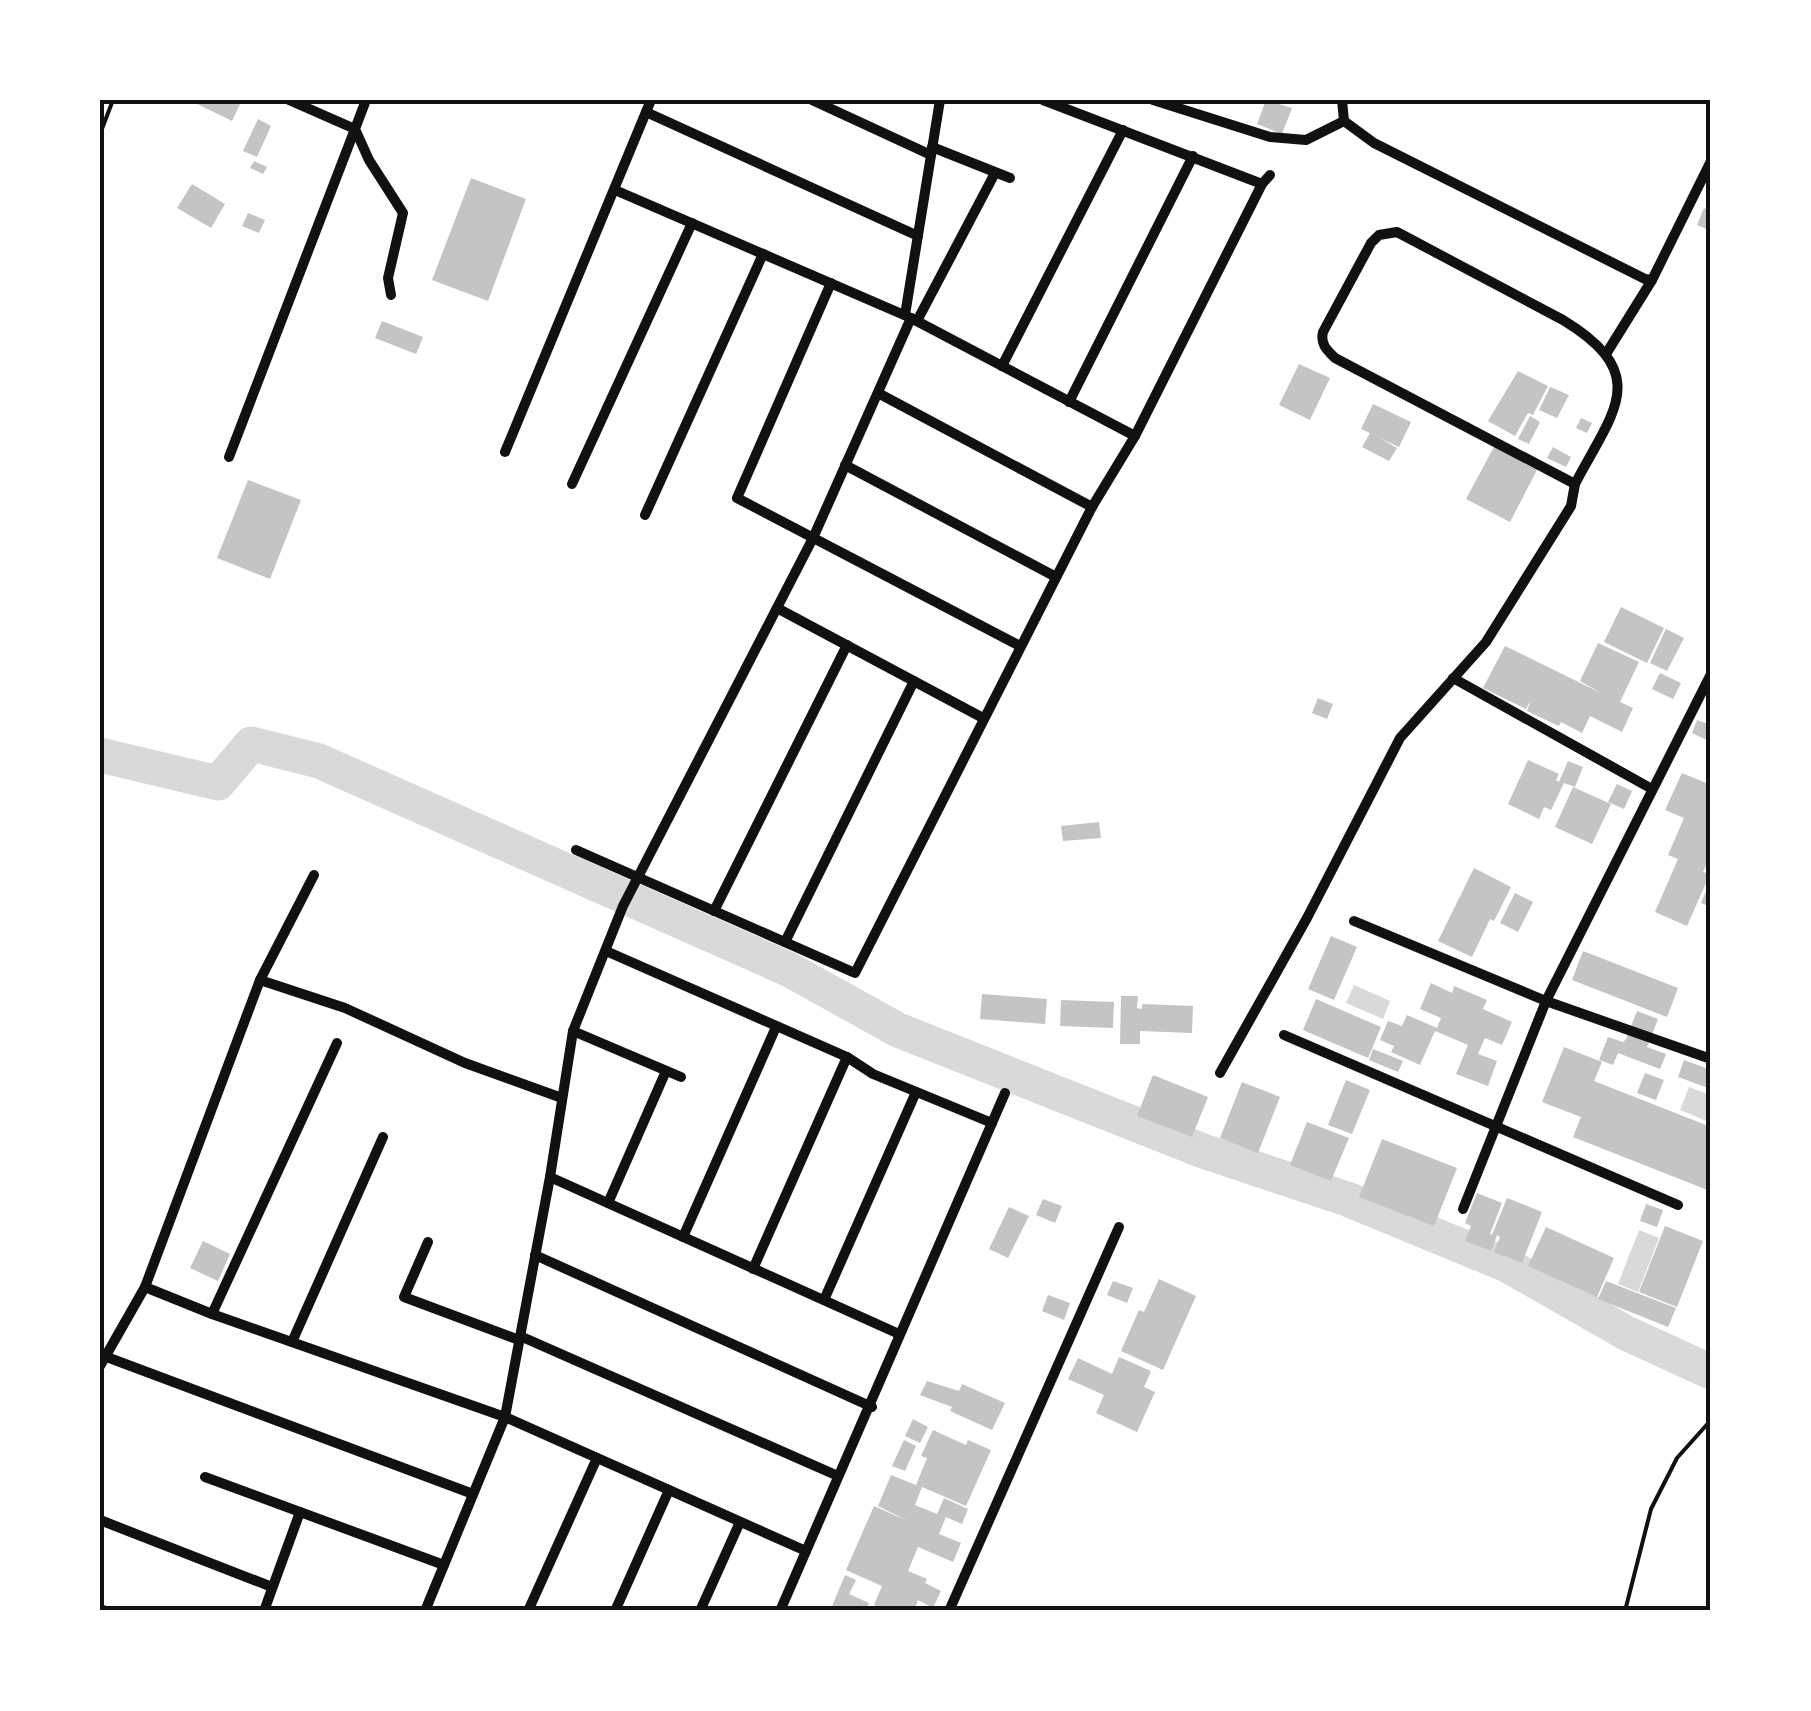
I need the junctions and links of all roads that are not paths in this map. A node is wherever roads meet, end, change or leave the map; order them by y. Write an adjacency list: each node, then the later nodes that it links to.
1 (289, 100): 10 (street)
2 (366, 100): 10 (street)
3 (812, 100): 12 (street)
4 (940, 100): 12 (street)
5 (1043, 100): 11 (street)
6 (1154, 100): 9 (street)
7 (1342, 100): 9 (street)
8 (649, 106): 17 (street); 19 (street)
9 (1344, 121): 21 (street)
10 (355, 129): 23 (street); 31 (street)
11 (1123, 130): 13 (street); 26 (street)
12 (931, 151): 15 (street); 19 (street)
13 (1193, 156): 28 (street); 29 (street)
14 (1711, 162): 21 (street)
15 (995, 173): 16 (street); 24 (street)
16 (1010, 178)
17 (615, 190): 18 (street); 30 (street)
18 (692, 223): 20 (street); 33 (street)
19 (918, 236): 24 (street)
20 (762, 254): 22 (street); 36 (street)
21 (1652, 280): 25 (street)
22 (831, 283): 24 (street); 37 (street)
23 (391, 294)
24 (911, 318): 26 (street); 27 (street)
25 (1606, 354): 34 (street); 34 (street)
26 (1002, 366): 28 (street)
27 (878, 393): 32 (street); 35 (street)
28 (1070, 402): 29 (street)
29 (1135, 436): 35 (street)
30 (506, 452)
31 (229, 457)
32 (845, 465): 37 (street); 38 (street)
33 (572, 484)
34 (1575, 484): 43 (street)
35 (1092, 507): 38 (street)
36 (645, 515)
37 (813, 538): 39 (street); 41 (street)
38 (1056, 577): 41 (street)
39 (777, 608): 40 (street); 49 (street)
40 (847, 646): 44 (street); 50 (street)
41 (1020, 646): 45 (street)
42 (1711, 674): 46 (street)
43 (1454, 678): 46 (street); 63 (street)
44 (914, 681): 45 (street); 52 (street)
45 (983, 718): 52 (street)
46 (1652, 788): 55 (street)
47 (576, 850): 49 (street)
48 (314, 875): 54 (street)
49 (636, 881): 50 (street); 53 (street)
50 (714, 911): 52 (street)
51 (1354, 921): 55 (street)
52 (785, 942)
53 (606, 952): 56 (street); 57 (street)
54 (260, 980): 67 (street); 80 (street)
55 (1546, 1002): 61 (street); 69 (street)
56 (776, 1027): 60 (street); 76 (street)
57 (573, 1031): 62 (street); 67 (street)
58 (1284, 1035): 69 (street)
59 (336, 1044): 82 (street)
60 (847, 1057): 65 (street); 79 (street)
61 (1711, 1059)
62 (666, 1070): 64 (street); 72 (street)
63 (1220, 1073)
64 (681, 1077)
65 (916, 1092): 68 (street); 81 (street)
66 (1004, 1093): 68 (street)
67 (562, 1098): 71 (street)
68 (992, 1123): 83 (street)
69 (1495, 1128): 73 (street); 74 (street)
70 (383, 1137): 85 (street)
71 (550, 1177): 72 (street); 78 (street)
72 (608, 1203): 76 (street)
73 (1678, 1205)
74 (1463, 1209)
75 (1119, 1227): 106 (street)
76 (683, 1237): 79 (street)
77 (428, 1242): 84 (street)
78 (535, 1255): 84 (street); 87 (street)
79 (753, 1269): 81 (street)
80 (145, 1287): 82 (street); 86 (street)
81 (824, 1300): 83 (street)
82 (212, 1314): 85 (street)
83 (900, 1334): 87 (street)
84 (520, 1338): 88 (street); 90 (street)
85 (292, 1342): 88 (street)
86 (102, 1361): 93 (street)
87 (871, 1406): 90 (street)
88 (505, 1417): 89 (street); 93 (street)
89 (597, 1458): 92 (street); 102 (street)
90 (838, 1476): 97 (street)
91 (205, 1477): 94 (street)
92 (670, 1490): 96 (street); 103 (street)
93 (473, 1494): 98 (street)
94 (300, 1512): 98 (street); 99 (street)
95 (100, 1520): 99 (street)
96 (740, 1522): 97 (street); 104 (street)
97 (806, 1551): 105 (street)
98 (444, 1565): 101 (street)
99 (272, 1587): 100 (street)
100 (264, 1611)
101 (425, 1611)
102 (528, 1611)
103 (615, 1611)
104 (700, 1611)
105 (780, 1611)
106 (949, 1611)

